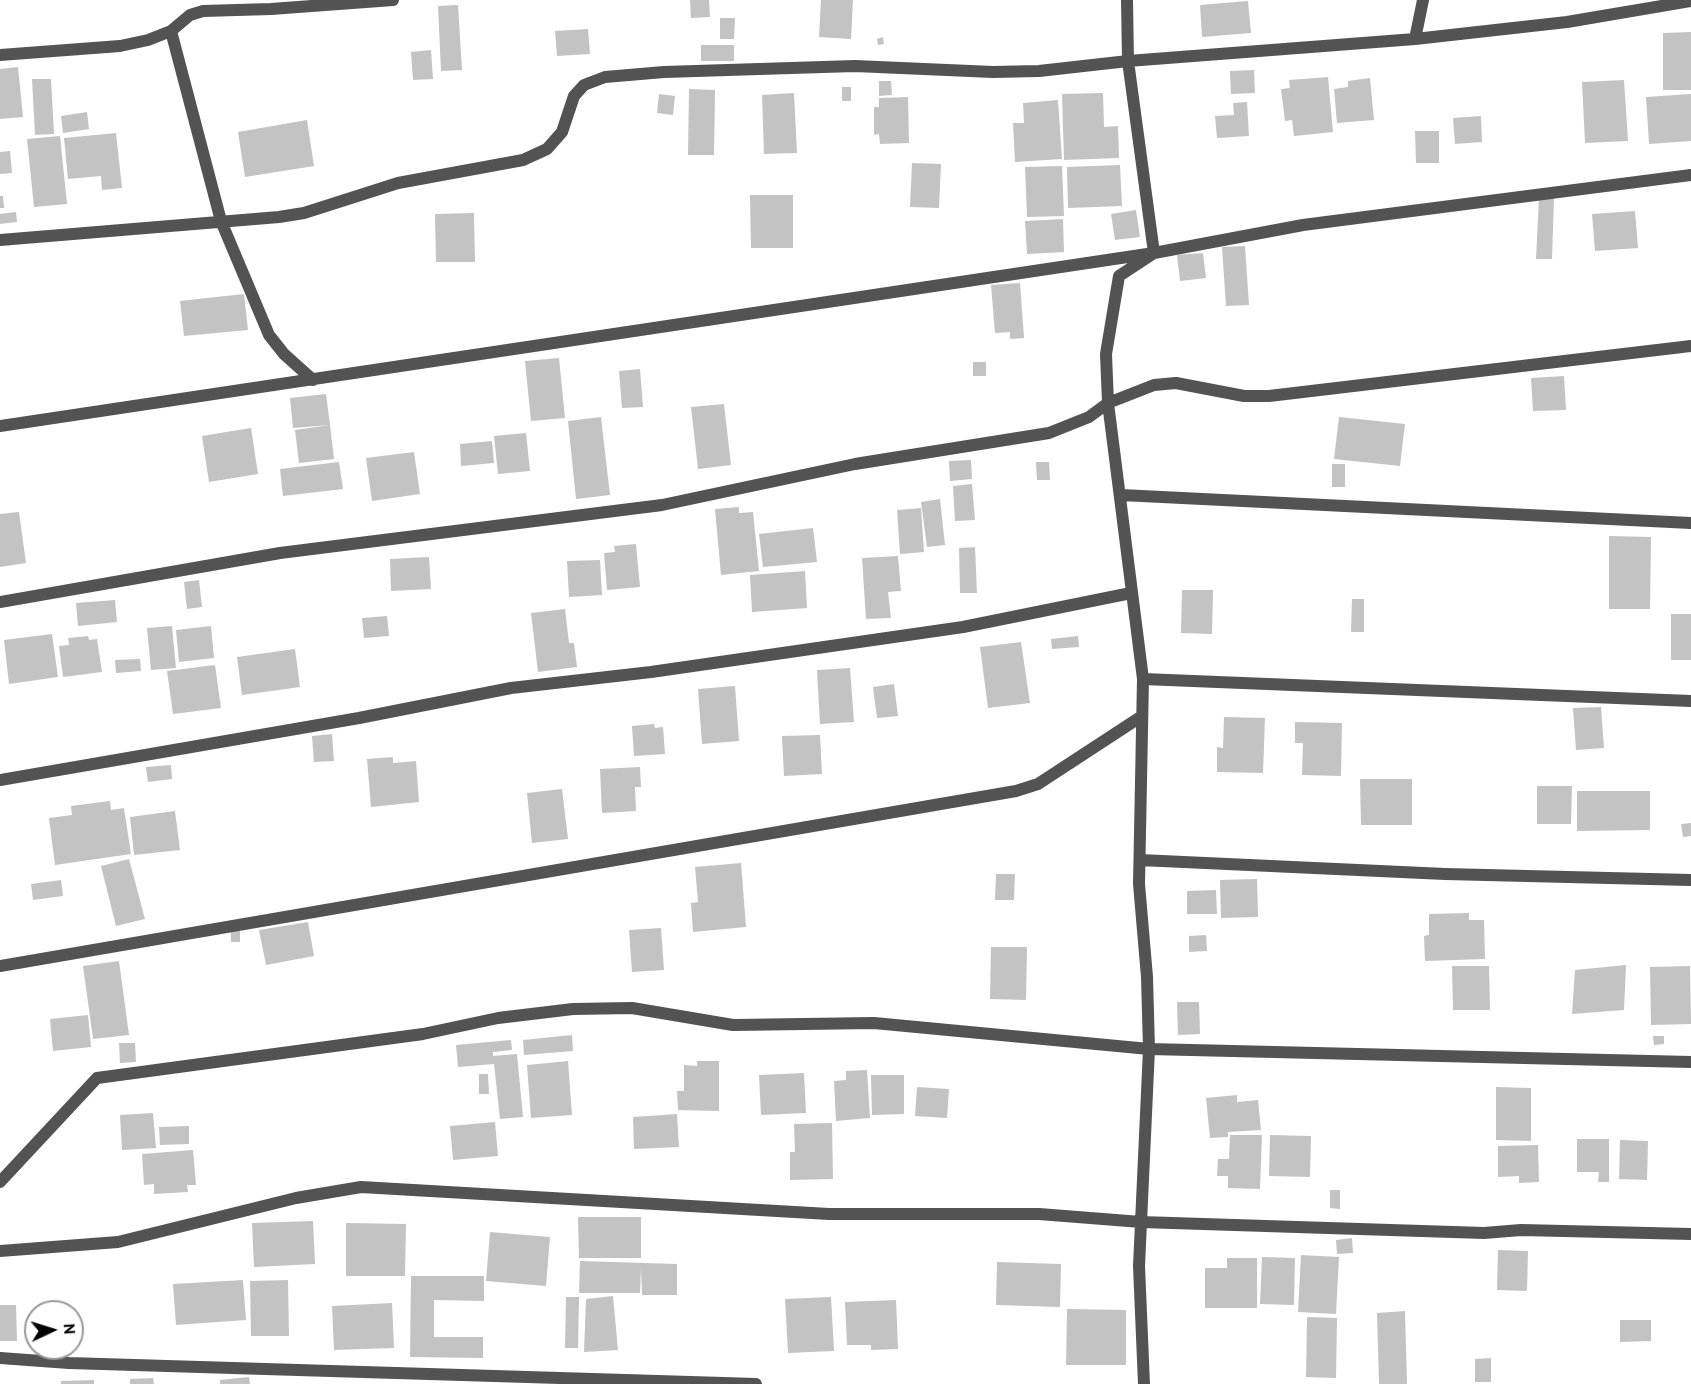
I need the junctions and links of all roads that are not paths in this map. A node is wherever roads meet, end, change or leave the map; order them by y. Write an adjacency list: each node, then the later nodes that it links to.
1 (393, 0): 5 (street)
2 (1127, 0): 8 (street)
3 (1423, 0): 6 (street)
4 (1691, 1): 6 (street)
5 (171, 31): 7 (street); 10 (street)
6 (1415, 39): 8 (street)
7 (0, 55)
8 (1128, 61): 10 (street); 12 (street)
9 (1691, 175): 12 (street)
10 (221, 221): 11 (street); 14 (street)
11 (0, 240)
12 (1154, 253): 14 (street); 15 (street)
13 (1691, 346): 15 (street)
14 (313, 380): 16 (street)
15 (1108, 403): 17 (street); 20 (street)
16 (0, 426)
17 (1121, 495): 18 (street); 19 (street)
18 (1691, 523)
19 (1131, 593): 21 (street); 24 (street)
20 (0, 602)
21 (1143, 679): 22 (street); 23 (street)
22 (1691, 701)
23 (1142, 716): 25 (street); 27 (street)
24 (0, 780)
25 (1140, 860): 26 (street); 28 (street)
26 (1691, 880)
27 (0, 966)
28 (1149, 1049): 29 (street); 30 (street); 31 (street)
29 (1691, 1062)
30 (0, 1182)
31 (1141, 1222): 32 (street); 33 (street); 36 (street)
32 (1691, 1234)
33 (0, 1251)
34 (0, 1358): 35 (street)
35 (756, 1384)
36 (1144, 1384)

